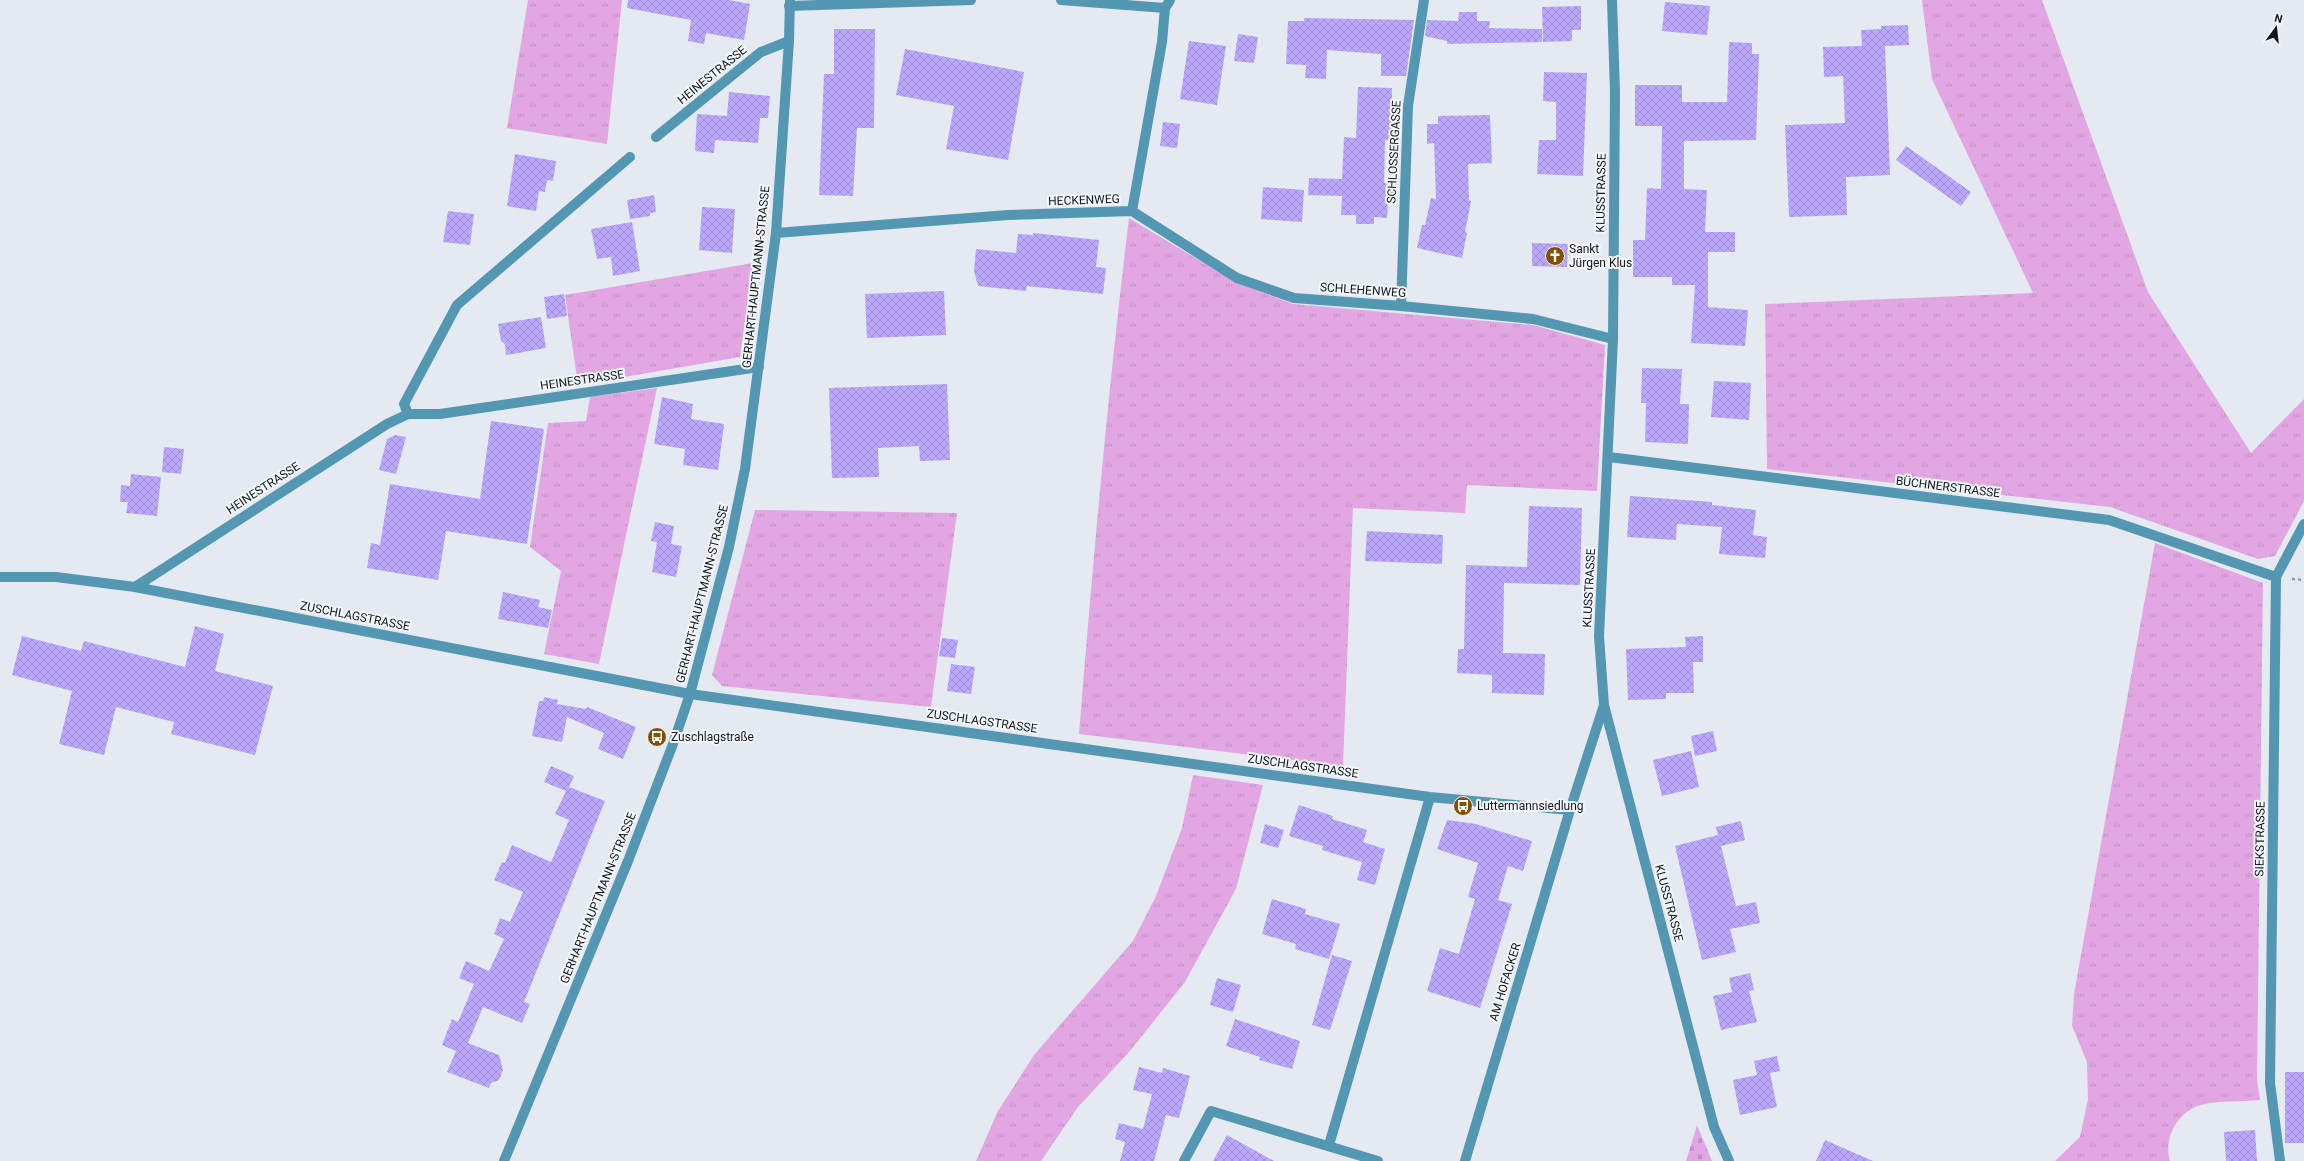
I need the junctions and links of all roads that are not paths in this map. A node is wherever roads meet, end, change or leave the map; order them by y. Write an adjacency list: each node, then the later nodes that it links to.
1 (971, 0): 5 (street)
2 (1061, 0): 6 (street, HECKENWEG)
3 (1424, 0): 12 (street, SCHLOSSERGASSE)
4 (1612, 0): 13 (street, KLUSSTRASSE)
5 (790, 3): 7 (street, GERHART-HAUPTMANN-STRASSE)
6 (1168, 4): 10 (street, HECKENWEG)
7 (789, 41): 8 (street, HEINESTRASSE); 11 (street, GERHART-HAUPTMANN-STRASSE)
8 (656, 137)
9 (630, 157): 15 (street)
10 (1132, 211): 11 (street, HECKENWEG); 12 (street, SCHLEHENWEG)
11 (776, 233): 14 (street, GERHART-HAUPTMANN-STRASSE)
12 (1401, 306): 13 (street, SCHLEHENWEG)
13 (1613, 339): 16 (street, KLUSSTRASSE)
14 (759, 367): 15 (street, HEINESTRASSE); 21 (street, GERHART-HAUPTMANN-STRASSE)
15 (408, 414): 20 (street, HEINESTRASSE)
16 (1609, 457): 19 (street, BÜCHNERSTRASSE); 22 (street, KLUSSTRASSE)
17 (2304, 524): 19 (street, SIEKSTRASSE)
18 (0, 577): 20 (street, ZUSCHLAGSTRASSE)
19 (2276, 577): 31 (street, SIEKSTRASSE)
20 (135, 587): 21 (street, ZUSCHLAGSTRASSE)
21 (690, 694): 23 (street, ZUSCHLAGSTRASSE); 26 (street, GERHART-HAUPTMANN-STRASSE)
22 (1604, 705): 24 (street); 30 (street, KLUSSTRASSE)
23 (1430, 797): 24 (street, ZUSCHLAGSTRASSE); 25 (street)
24 (1570, 810): 29 (street, AM HOFACKER)
25 (1329, 1145): 27 (street); 28 (street)
26 (504, 1161)
27 (1184, 1161)
28 (1378, 1161)
29 (1466, 1161)
30 (1729, 1161)
31 (2280, 1161)

